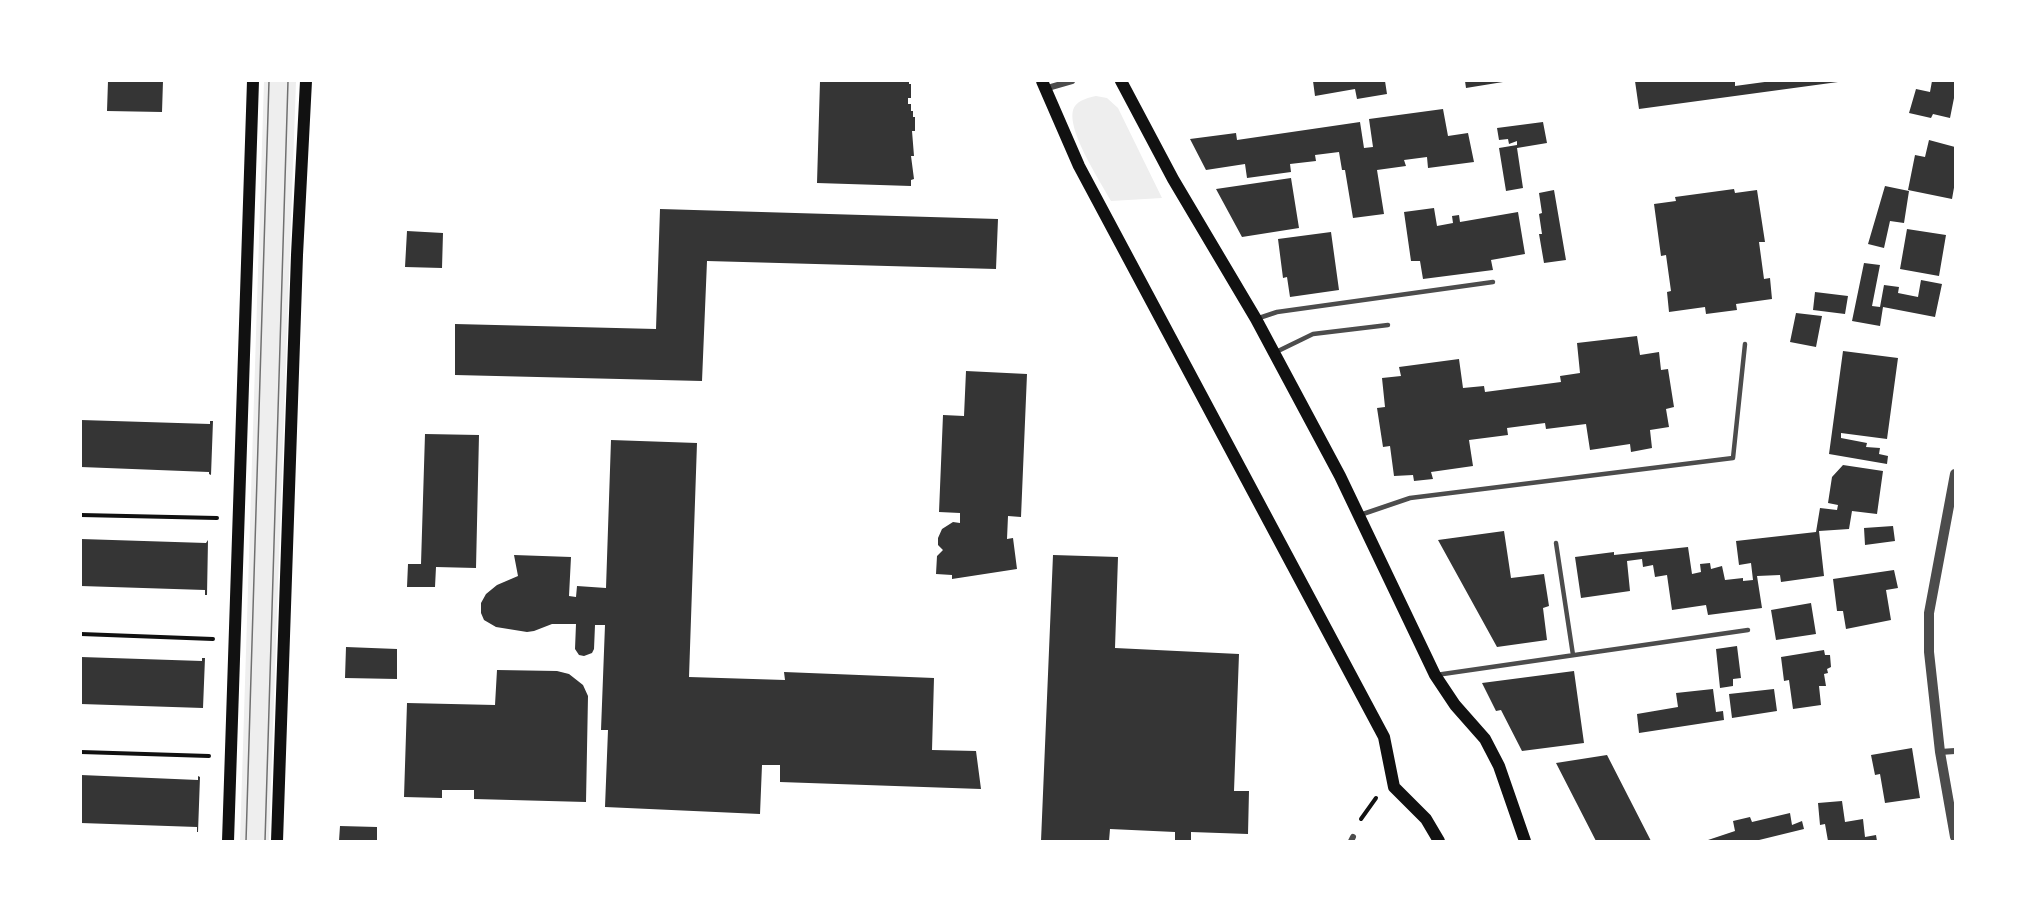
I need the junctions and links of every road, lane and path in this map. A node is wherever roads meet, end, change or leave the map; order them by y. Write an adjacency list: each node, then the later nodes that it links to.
1 (254, 81): 28 (main road)
2 (306, 81): 29 (main road)
3 (1072, 81): 5 (street)
4 (1121, 81): 7 (main road)
5 (1043, 85): 30 (main road)
6 (1493, 282): 7 (lane)
7 (1256, 319): 10 (main road)
8 (1388, 325): 10 (lane)
9 (1744, 344): 13 (lane)
10 (1274, 353): 13 (main road)
11 (1955, 474): 23 (street)
12 (81, 515): 14 (path)
13 (1360, 515): 20 (main road)
14 (221, 518)
15 (1556, 543): 19 (lane)
16 (1748, 630): 19 (lane)
17 (81, 634): 18 (path)
18 (217, 639)
19 (1573, 655): 20 (lane)
20 (1435, 675): 31 (main road)
21 (1955, 751): 23 (street)
22 (81, 752): 24 (path)
23 (1940, 752): 26 (street)
24 (212, 756)
25 (1376, 798): 27 (path)
26 (1955, 837)
27 (1352, 839)
28 (228, 841)
29 (277, 841)
30 (1439, 841)
31 (1525, 841)

